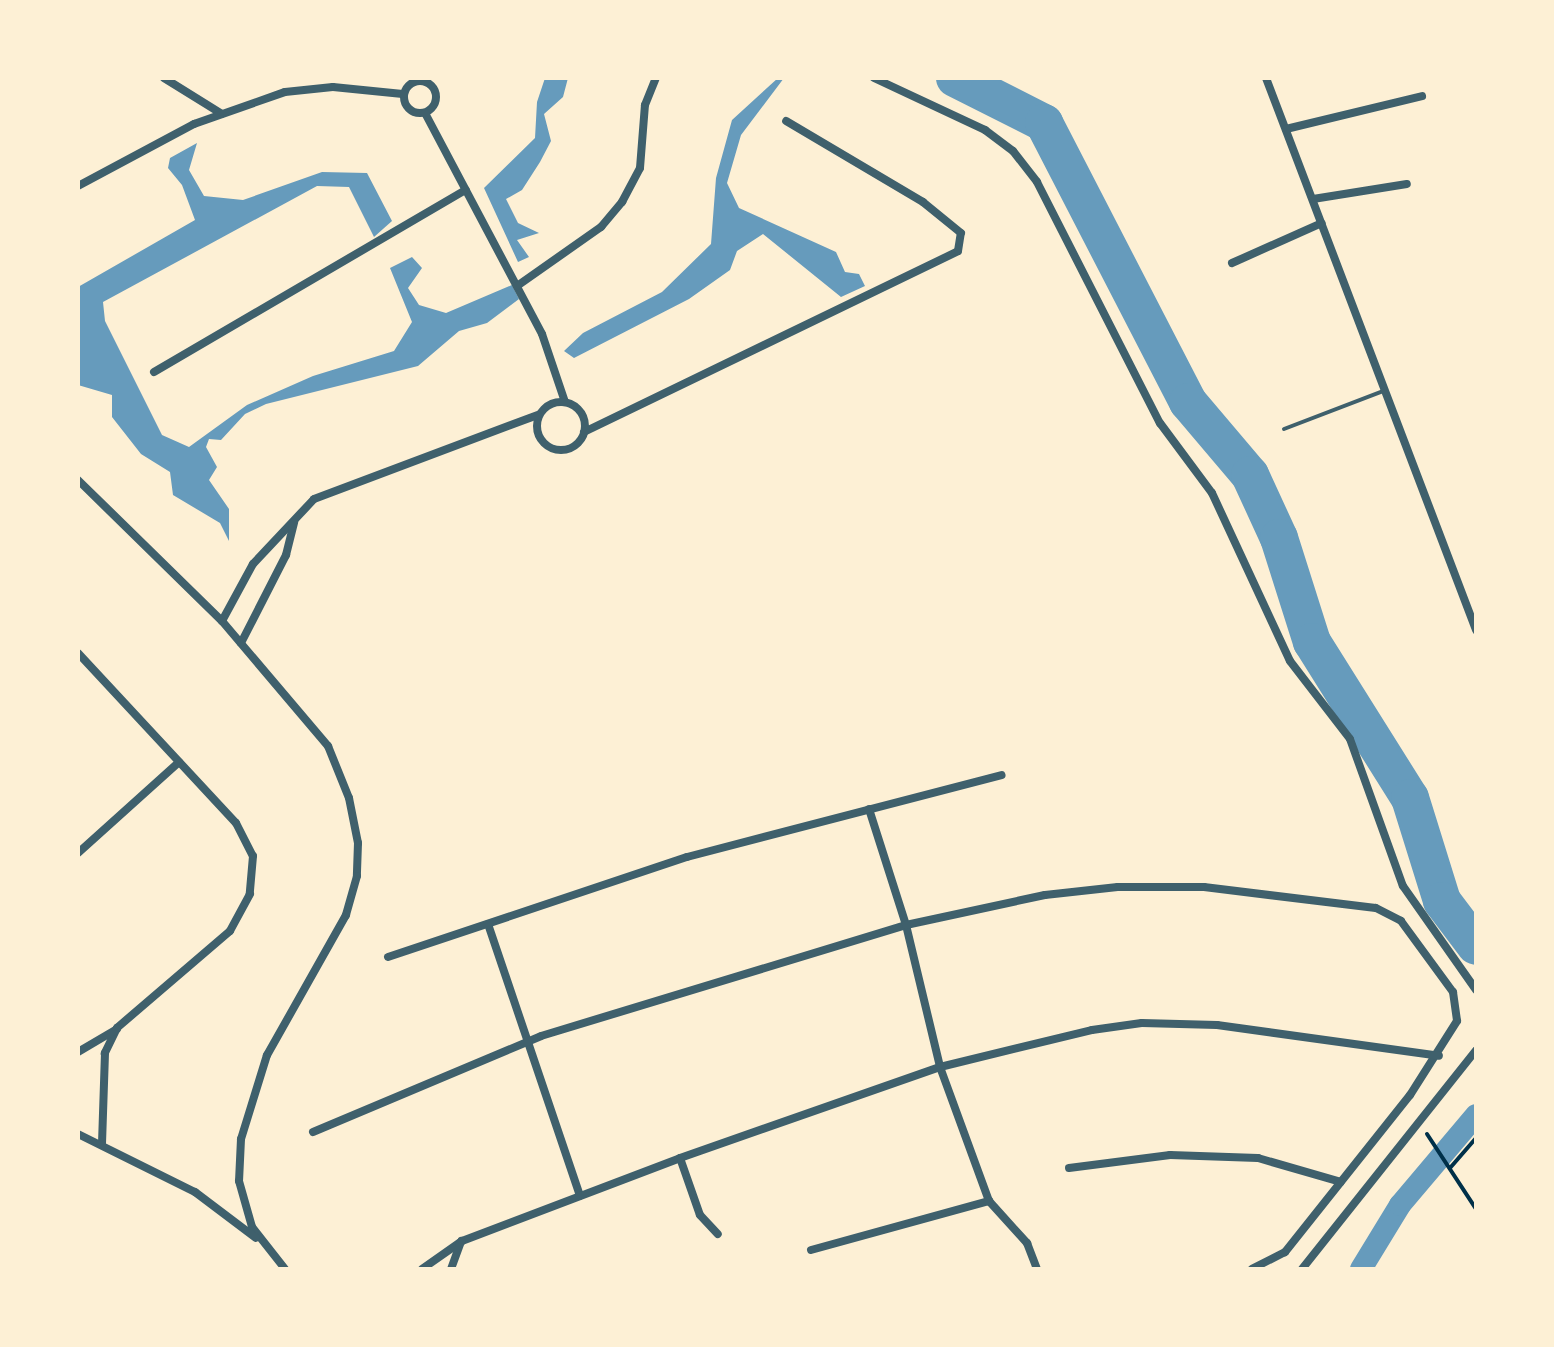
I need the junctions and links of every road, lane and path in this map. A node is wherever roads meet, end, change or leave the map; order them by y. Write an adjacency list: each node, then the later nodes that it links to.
1 (164, 78): 9 (street)
2 (656, 78): 18 (street)
3 (874, 78): 38 (street)
4 (1266, 78): 11 (street)
5 (431, 81): 6 (street); 8 (street)
6 (403, 94): 8 (street); 9 (street)
7 (1422, 96): 11 (street)
8 (425, 113): 14 (street)
9 (222, 114): 13 (street)
10 (786, 121): 24 (street)
11 (1286, 129): 15 (street)
12 (1407, 184): 15 (street)
13 (78, 186)
14 (466, 190): 18 (street); 19 (street)
15 (1313, 199): 16 (street)
16 (1322, 223): 17 (street); 20 (street)
17 (1232, 263)
18 (517, 286): 21 (street)
19 (154, 372)
20 (1386, 390): 23 (lane); 28 (street)
21 (565, 402): 22 (street); 24 (street)
22 (538, 415): 24 (street); 26 (street)
23 (1284, 429)
24 (584, 432)
25 (78, 480): 27 (street)
26 (294, 521): 27 (street); 29 (street)
27 (222, 621): 29 (street)
28 (1476, 630)
29 (241, 643): 59 (street)
30 (80, 658): 31 (street)
31 (179, 762): 34 (street); 39 (street)
32 (1002, 775): 33 (street)
33 (869, 809): 35 (street); 36 (street)
34 (78, 853)
35 (488, 924): 37 (street); 40 (street)
36 (906, 925): 40 (street); 43 (street); 44 (street)
37 (388, 957)
38 (1476, 990)
39 (117, 1028): 42 (street); 49 (street)
40 (531, 1040): 46 (street); 54 (street)
41 (1476, 1050): 45 (street)
42 (78, 1052)
43 (1439, 1056): 44 (street); 53 (street)
44 (940, 1067): 50 (street); 55 (street)
45 (1418, 1121): 52 (path); 66 (street)
46 (313, 1132)
47 (78, 1134): 49 (street)
48 (1476, 1138): 52 (path)
49 (102, 1144): 59 (street)
50 (680, 1158): 54 (street); 57 (street)
51 (1069, 1168): 53 (street)
52 (1450, 1168): 56 (path)
53 (1341, 1182): 65 (street)
54 (580, 1196): 58 (street)
55 (989, 1201): 60 (street); 64 (street)
56 (1476, 1209)
57 (718, 1234)
58 (462, 1241): 62 (street); 63 (street)
59 (261, 1242): 61 (street)
60 (811, 1250)
61 (285, 1269)
62 (422, 1269)
63 (451, 1269)
64 (1037, 1269)
65 (1252, 1269)
66 (1302, 1269)

